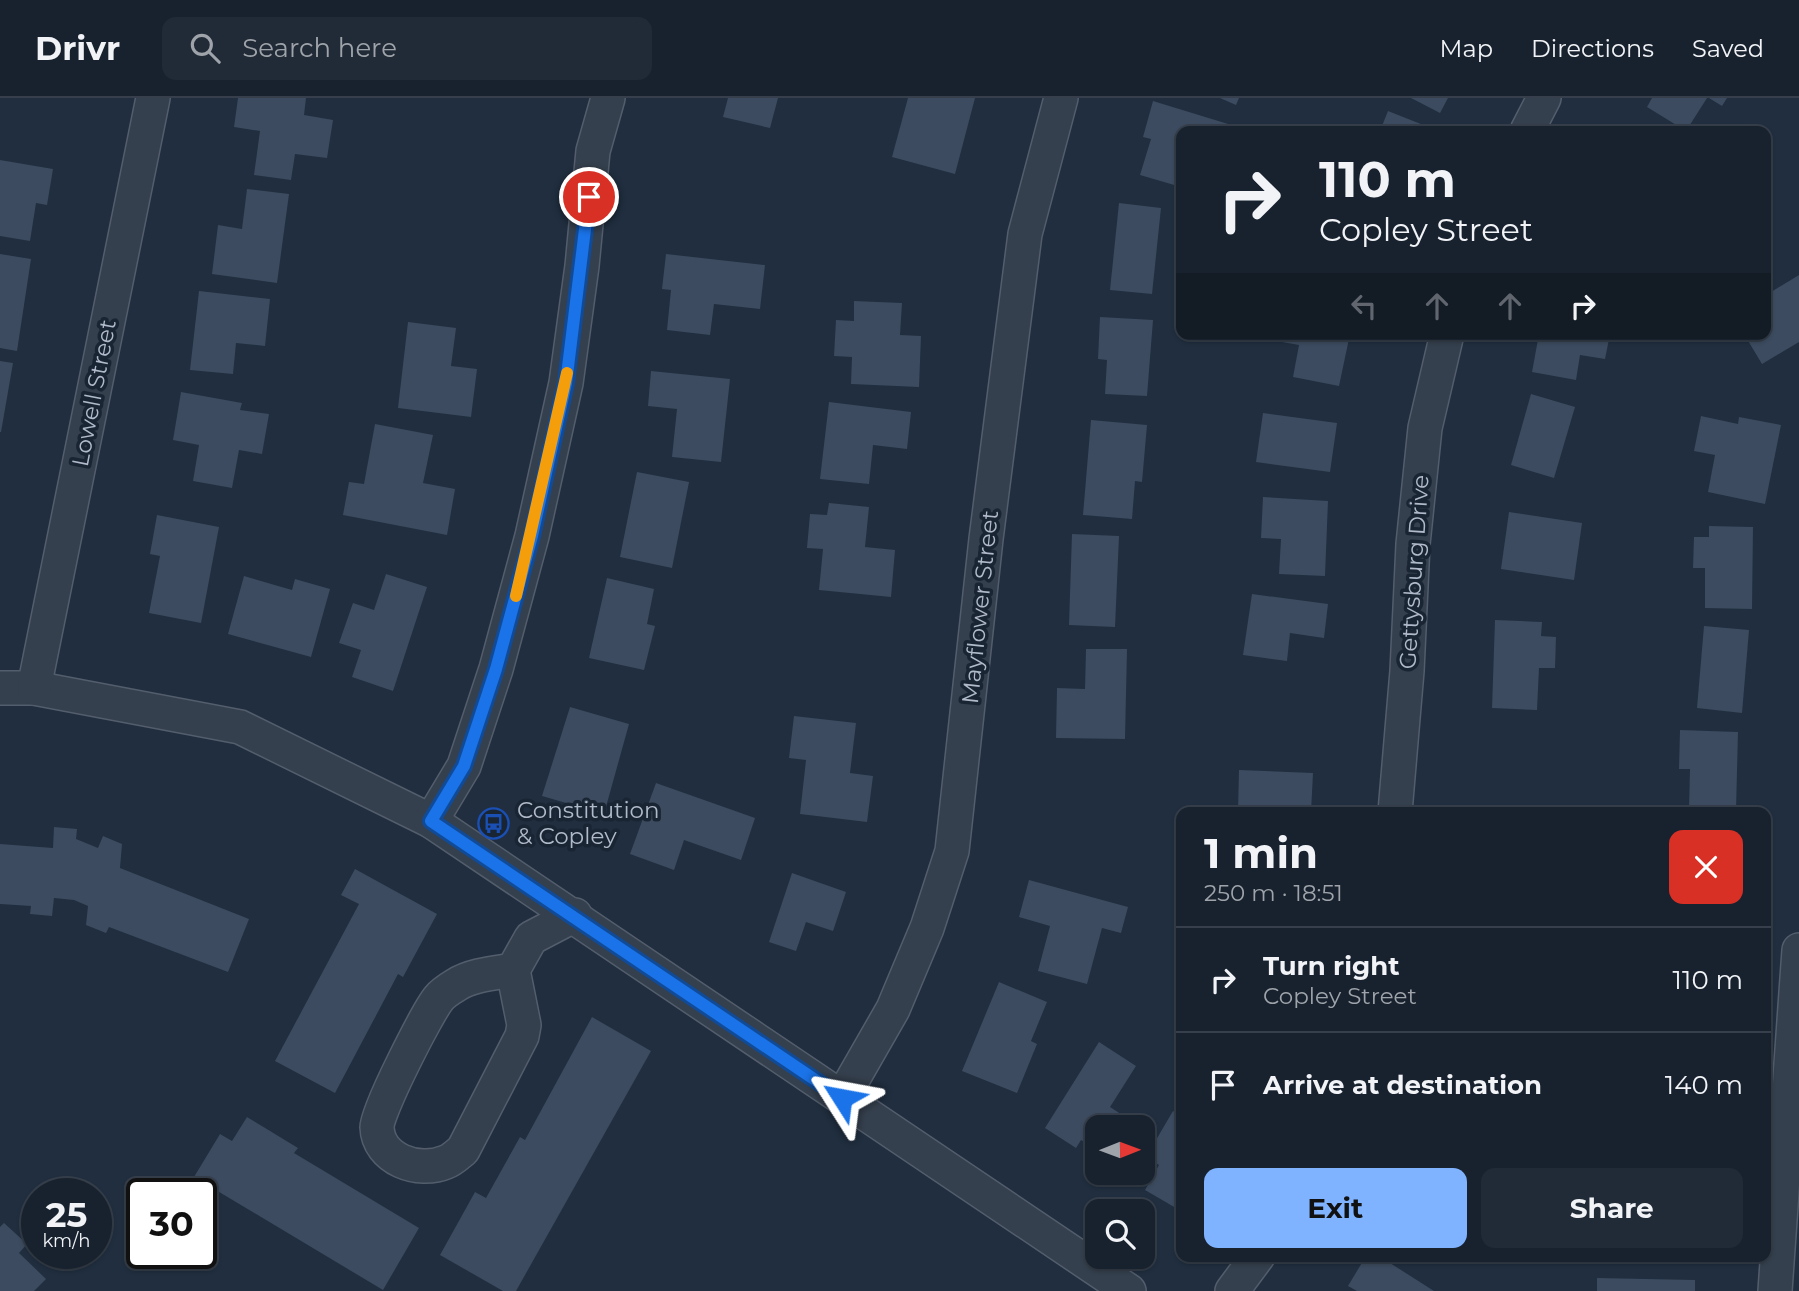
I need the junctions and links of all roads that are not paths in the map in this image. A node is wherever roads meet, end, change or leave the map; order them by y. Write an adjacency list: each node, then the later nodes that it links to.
1 (153, 98): 8 (street, Lowell Street)
2 (608, 98): 10 (street)
3 (1061, 98): 14 (street, Mayflower Street)
4 (1544, 98): 5 (street)
5 (1530, 126)
6 (1446, 340): 9 (street, Gettysburg Drive)
7 (0, 688): 8 (street)
8 (34, 688): 10 (street)
9 (1395, 807)
10 (431, 821): 11 (street)
11 (575, 915): 13 (street); 14 (street)
12 (1799, 950): 18 (street)
13 (513, 970): 13 (street)
14 (842, 1098): 16 (street)
15 (1254, 1262): 17 (street)
16 (1129, 1291)
17 (1232, 1291)
18 (1776, 1291)

